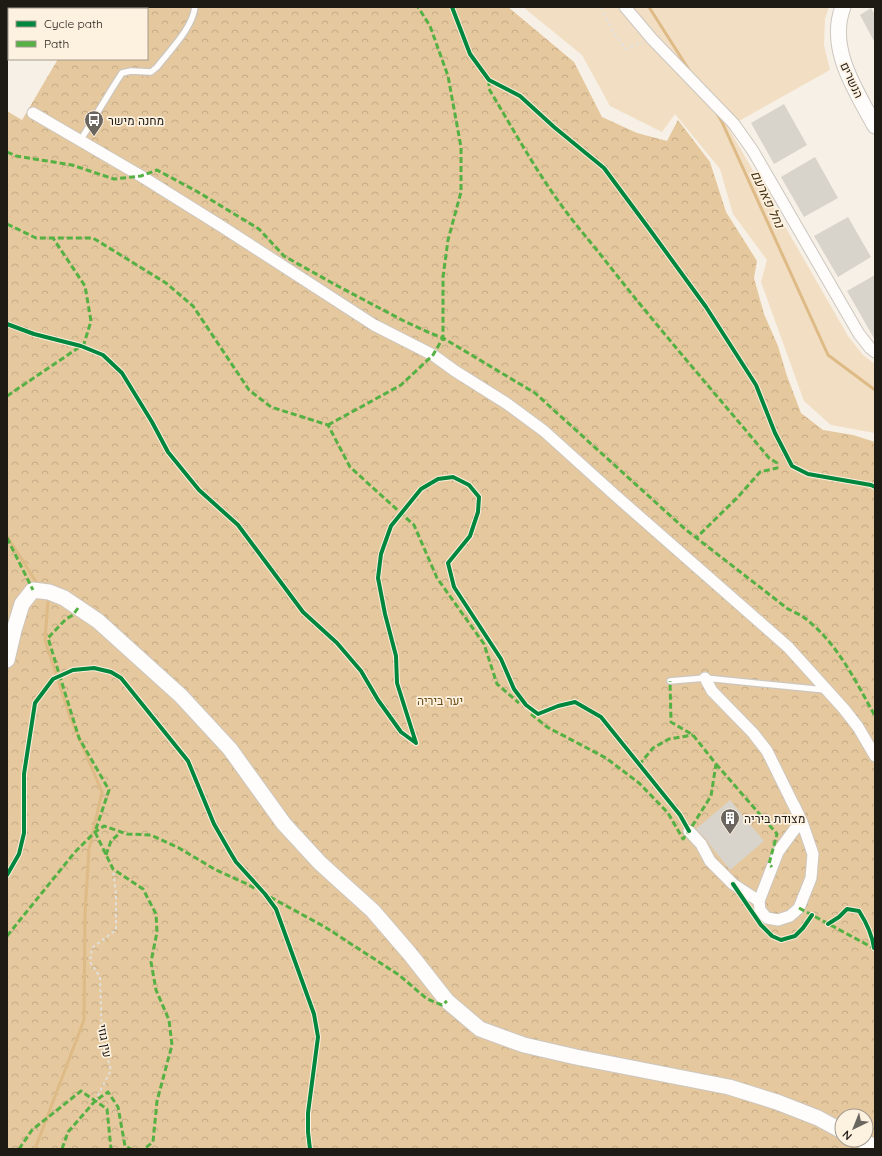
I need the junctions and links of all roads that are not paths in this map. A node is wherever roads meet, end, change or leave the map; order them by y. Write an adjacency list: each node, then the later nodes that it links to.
1 (195, 7): 6 (lane)
2 (625, 7): 7 (street)
3 (843, 7): 5 (main road, הנשרים)
4 (33, 114): 6 (street)
5 (875, 126)
6 (80, 141): 11 (street)
7 (875, 352)
8 (7, 660): 17 (main road)
9 (705, 678): 10 (lane); 11 (lane); 14 (street)
10 (670, 681)
11 (827, 690): 12 (street)
12 (875, 756)
13 (794, 805): 14 (street)
14 (802, 822): 16 (street); 16 (street)
15 (689, 831): 16 (street)
16 (759, 901)
17 (834, 1127)

